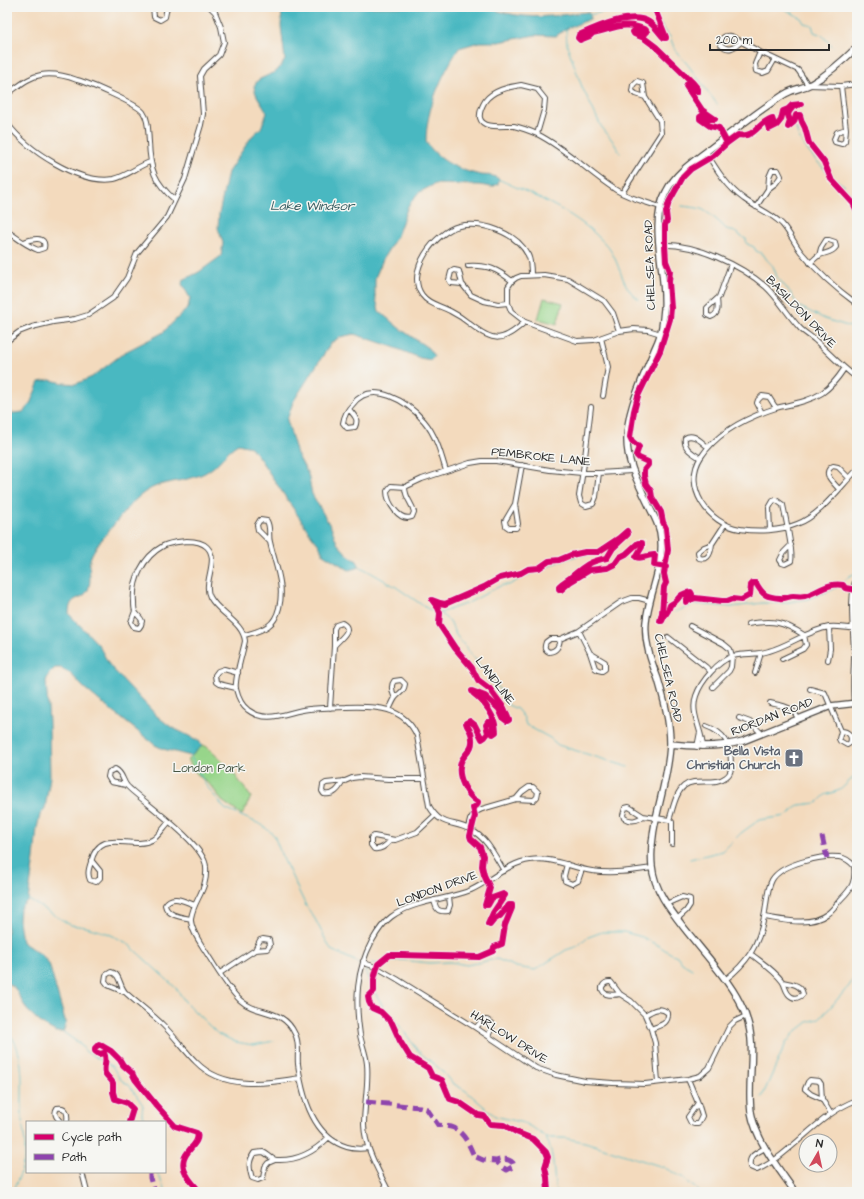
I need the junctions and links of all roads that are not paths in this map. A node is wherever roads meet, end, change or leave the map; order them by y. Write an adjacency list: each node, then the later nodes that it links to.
1 (153, 7): 2 (street)
2 (167, 7)
3 (210, 7): 20 (street)
4 (741, 42): 4 (street); 6 (street)
5 (857, 47): 9 (street, CHELSEA ROAD)
6 (760, 52): 7 (street); 7 (street)
7 (774, 59): 9 (street)
8 (857, 84): 10 (street)
9 (808, 85): 10 (street); 16 (street, CHELSEA ROAD)
10 (841, 86): 14 (street)
11 (7, 94): 17 (street)
12 (645, 97): 19 (street)
13 (7, 123): 17 (street)
14 (846, 129)
15 (538, 134): 15 (street); 19 (street)
16 (706, 152): 21 (street, CHELSEA ROAD); 22 (street)
17 (150, 162): 20 (street)
18 (768, 189): 18 (street); 22 (street)
19 (622, 193): 21 (street)
20 (175, 200): 40 (street)
21 (660, 207): 25 (street, CHELSEA ROAD)
22 (756, 207): 27 (street)
23 (7, 231): 24 (street)
24 (24, 242): 24 (street)
25 (660, 245): 28 (street, BASILDON DRIVE); 38 (street, CHELSEA ROAD)
26 (819, 256): 26 (street); 27 (street)
27 (810, 263): 35 (street)
28 (731, 264): 33 (street); 41 (street, BASILDON DRIVE)
29 (468, 266): 31 (street)
30 (531, 275): 31 (street); 36 (street); 37 (street)
31 (512, 281): 34 (street)
32 (462, 284): 34 (street)
33 (717, 299)
34 (508, 304): 36 (street)
35 (857, 304)
36 (525, 322): 39 (street)
37 (619, 332): 38 (street); 39 (street)
38 (661, 334): 53 (street, CHELSEA ROAD)
39 (601, 338): 43 (street)
40 (7, 341)
41 (844, 369): 42 (street, BASILDON DRIVE); 45 (street)
42 (857, 378)
43 (603, 396)
44 (591, 408): 54 (street)
45 (776, 408): 47 (street); 47 (street)
46 (349, 409): 46 (street); 52 (street)
47 (762, 413): 48 (street)
48 (708, 447): 49 (street); 49 (street)
49 (700, 458): 60 (street)
50 (522, 465): 52 (street, PEMBROKE LANE); 54 (street, PEMBROKE LANE); 59 (street)
51 (857, 470): 56 (street)
52 (446, 471): 57 (street, PEMBROKE LANE)
53 (632, 471): 55 (street, PEMBROKE LANE); 67 (street, CHELSEA ROAD)
54 (582, 473): 55 (street, PEMBROKE LANE); 55 (street)
55 (599, 473)
56 (849, 478): 58 (street); 58 (street)
57 (405, 487): 57 (street, PEMBROKE LANE)
58 (839, 489): 61 (street)
59 (515, 504): 59 (street)
60 (725, 524): 62 (street); 64 (street)
61 (787, 528): 62 (street); 62 (street); 65 (street)
62 (770, 530)
63 (269, 541): 63 (street); 74 (street)
64 (712, 544)
65 (791, 545)
66 (857, 576): 72 (street)
67 (650, 601): 73 (street); 101 (street, CHELSEA ROAD)
68 (135, 611): 74 (street)
69 (748, 624): 75 (street)
70 (690, 626): 81 (street)
71 (829, 627): 72 (street); 75 (street); 83 (street)
72 (853, 628): 92 (street)
73 (579, 631): 77 (street); 79 (street)
74 (244, 635): 84 (street)
75 (804, 635): 80 (street); 82 (street)
76 (668, 637): 85 (street)
77 (560, 639)
78 (334, 647): 78 (street); 94 (street)
79 (590, 653): 79 (street)
80 (761, 653): 81 (street); 86 (street)
81 (732, 656): 85 (street); 87 (street)
82 (782, 660)
83 (828, 660)
84 (238, 672): 88 (street); 88 (street)
85 (711, 672): 103 (street)
86 (755, 673)
87 (713, 687)
88 (236, 688): 94 (street)
89 (810, 689): 93 (street)
90 (395, 698): 95 (street)
91 (770, 703): 97 (street)
92 (855, 703): 93 (street, RIORDAN ROAD)
93 (831, 706): 97 (street, RIORDAN ROAD); 99 (street)
94 (330, 708): 95 (street)
95 (389, 710): 104 (street)
96 (739, 718): 100 (street)
97 (798, 719): 100 (street, RIORDAN ROAD)
98 (706, 726): 102 (street)
99 (841, 731)
100 (761, 733): 102 (street, RIORDAN ROAD)
101 (670, 744): 103 (street, RIORDAN ROAD); 110 (street, CHELSEA ROAD)
102 (729, 745): 103 (street, RIORDAN ROAD); 111 (street)
103 (700, 747)
104 (424, 779): 105 (street); 108 (street)
105 (343, 781): 105 (street)
106 (126, 785): 106 (street); 112 (street)
107 (516, 799): 107 (street); 113 (street)
108 (434, 816): 113 (street); 114 (street)
109 (643, 816): 109 (street); 110 (street)
110 (657, 819): 111 (street); 118 (street, CHELSEA ROAD)
111 (669, 820): 115 (street)
112 (169, 822): 116 (street); 124 (street)
113 (468, 828): 120 (street)
114 (391, 840): 114 (street)
115 (672, 844)
116 (91, 860): 116 (street)
117 (567, 864): 119 (street, LONDON DRIVE); 119 (street); 120 (street, LONDON DRIVE)
118 (652, 868): 119 (street, LONDON DRIVE); 123 (street, CHELSEA ROAD)
119 (582, 869)
120 (504, 871): 121 (street, LONDON DRIVE)
121 (449, 897): 122 (street, LONDON DRIVE); 122 (street)
122 (434, 900): 130 (street, LONDON DRIVE)
123 (666, 904): 127 (street, CHELSEA ROAD); 127 (street)
124 (195, 906): 126 (street); 126 (street)
125 (764, 917): 125 (street); 129 (street)
126 (191, 919): 131 (street)
127 (677, 919): 132 (street, CHELSEA ROAD)
128 (255, 950): 131 (street)
129 (751, 954): 132 (street); 133 (street)
130 (363, 961): 138 (street, HARLOW DRIVE); 151 (street, LONDON DRIVE)
131 (220, 973): 141 (street)
132 (725, 980): 137 (street, CHELSEA ROAD)
133 (783, 982): 133 (street)
134 (124, 992): 134 (street); 141 (street)
135 (620, 994): 136 (street)
136 (645, 1015): 139 (street); 139 (street)
137 (746, 1016): 142 (street, HARLOW DRIVE); 152 (street, CHELSEA ROAD)
138 (476, 1028): 140 (street, HARLOW DRIVE); 140 (street)
139 (651, 1029): 143 (street)
140 (488, 1036): 143 (street, HARLOW DRIVE)
141 (300, 1078): 150 (street)
142 (688, 1079): 143 (street, HARLOW DRIVE); 146 (street)
143 (658, 1082)
144 (822, 1099): 144 (street); 147 (street)
145 (857, 1100): 147 (street)
146 (698, 1103): 146 (street)
147 (831, 1114): 154 (street)
148 (60, 1121): 149 (street)
149 (67, 1121)
150 (328, 1138): 151 (street); 153 (street)
151 (368, 1148): 157 (street, LONDON DRIVE)
152 (766, 1148): 154 (street, CHELSEA ROAD); 154 (street)
153 (275, 1160): 153 (street)
154 (774, 1161): 160 (street, CHELSEA ROAD)
155 (82, 1173): 156 (street)
156 (87, 1192)
157 (389, 1192)
158 (424, 1192): 159 (street)
159 (434, 1192)
160 (795, 1192)

